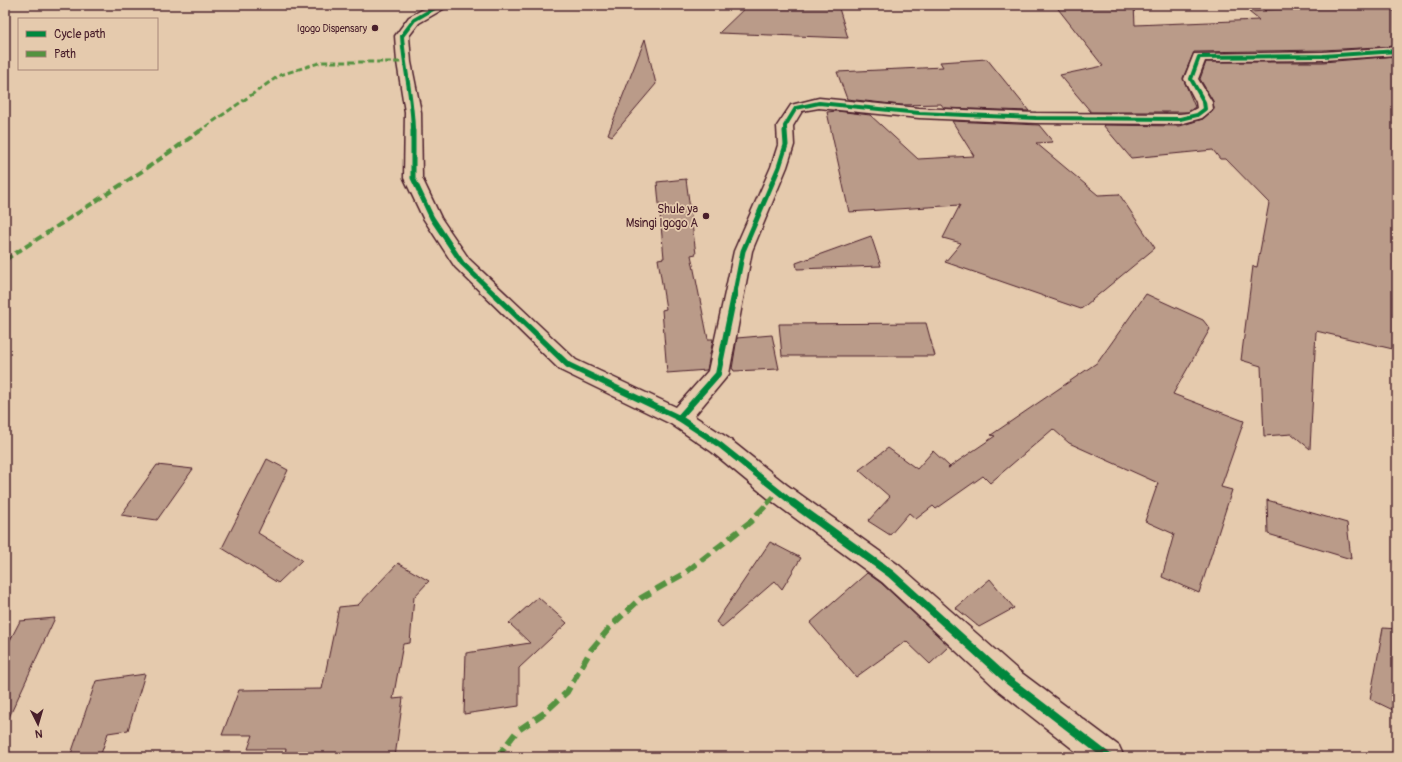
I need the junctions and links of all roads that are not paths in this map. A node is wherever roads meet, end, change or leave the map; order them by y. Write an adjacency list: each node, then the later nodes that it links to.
1 (440, 5): 3 (street)
2 (1397, 51): 3 (street)
3 (679, 418): 4 (street)
4 (1108, 757)

